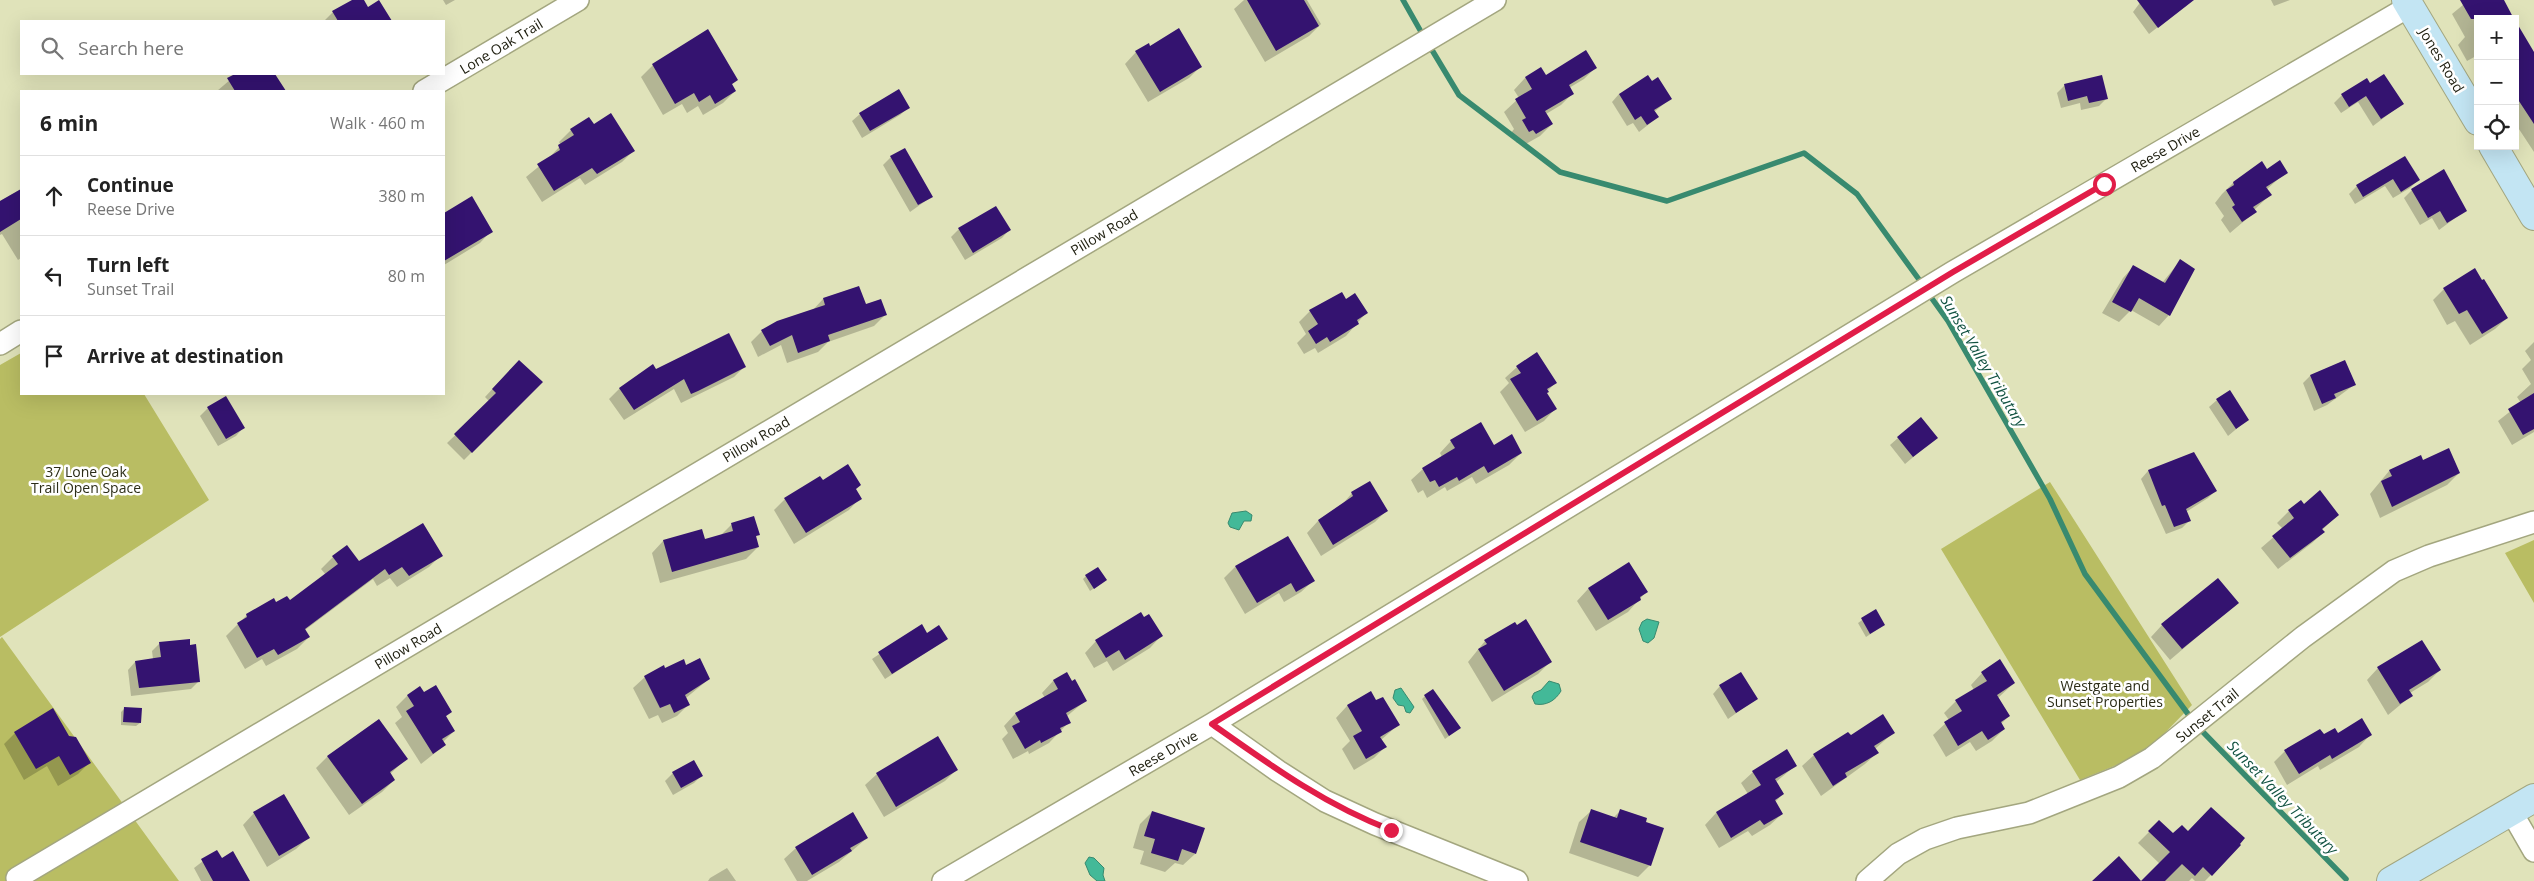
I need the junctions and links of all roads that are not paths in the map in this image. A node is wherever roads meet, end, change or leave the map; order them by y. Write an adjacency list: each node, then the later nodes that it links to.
1 (578, 0): 4 (street, Lone Oak Trail)
2 (1495, 0): 14 (street, Pillow Road)
3 (2408, 3): 5 (street, Jones Road); 11 (street, Reese Drive)
4 (426, 90)
5 (2474, 114)
6 (2495, 150): 7 (street)
7 (2534, 216)
8 (20, 332): 9 (street)
9 (0, 344)
10 (2534, 522): 17 (street, Sunset Trail)
11 (1212, 724): 15 (street, Reese Drive); 16 (street)
12 (2523, 805): 13 (street); 18 (street)
13 (2534, 851)
14 (17, 878)
15 (943, 881)
16 (1517, 881)
17 (1867, 881)
18 (2391, 881)

